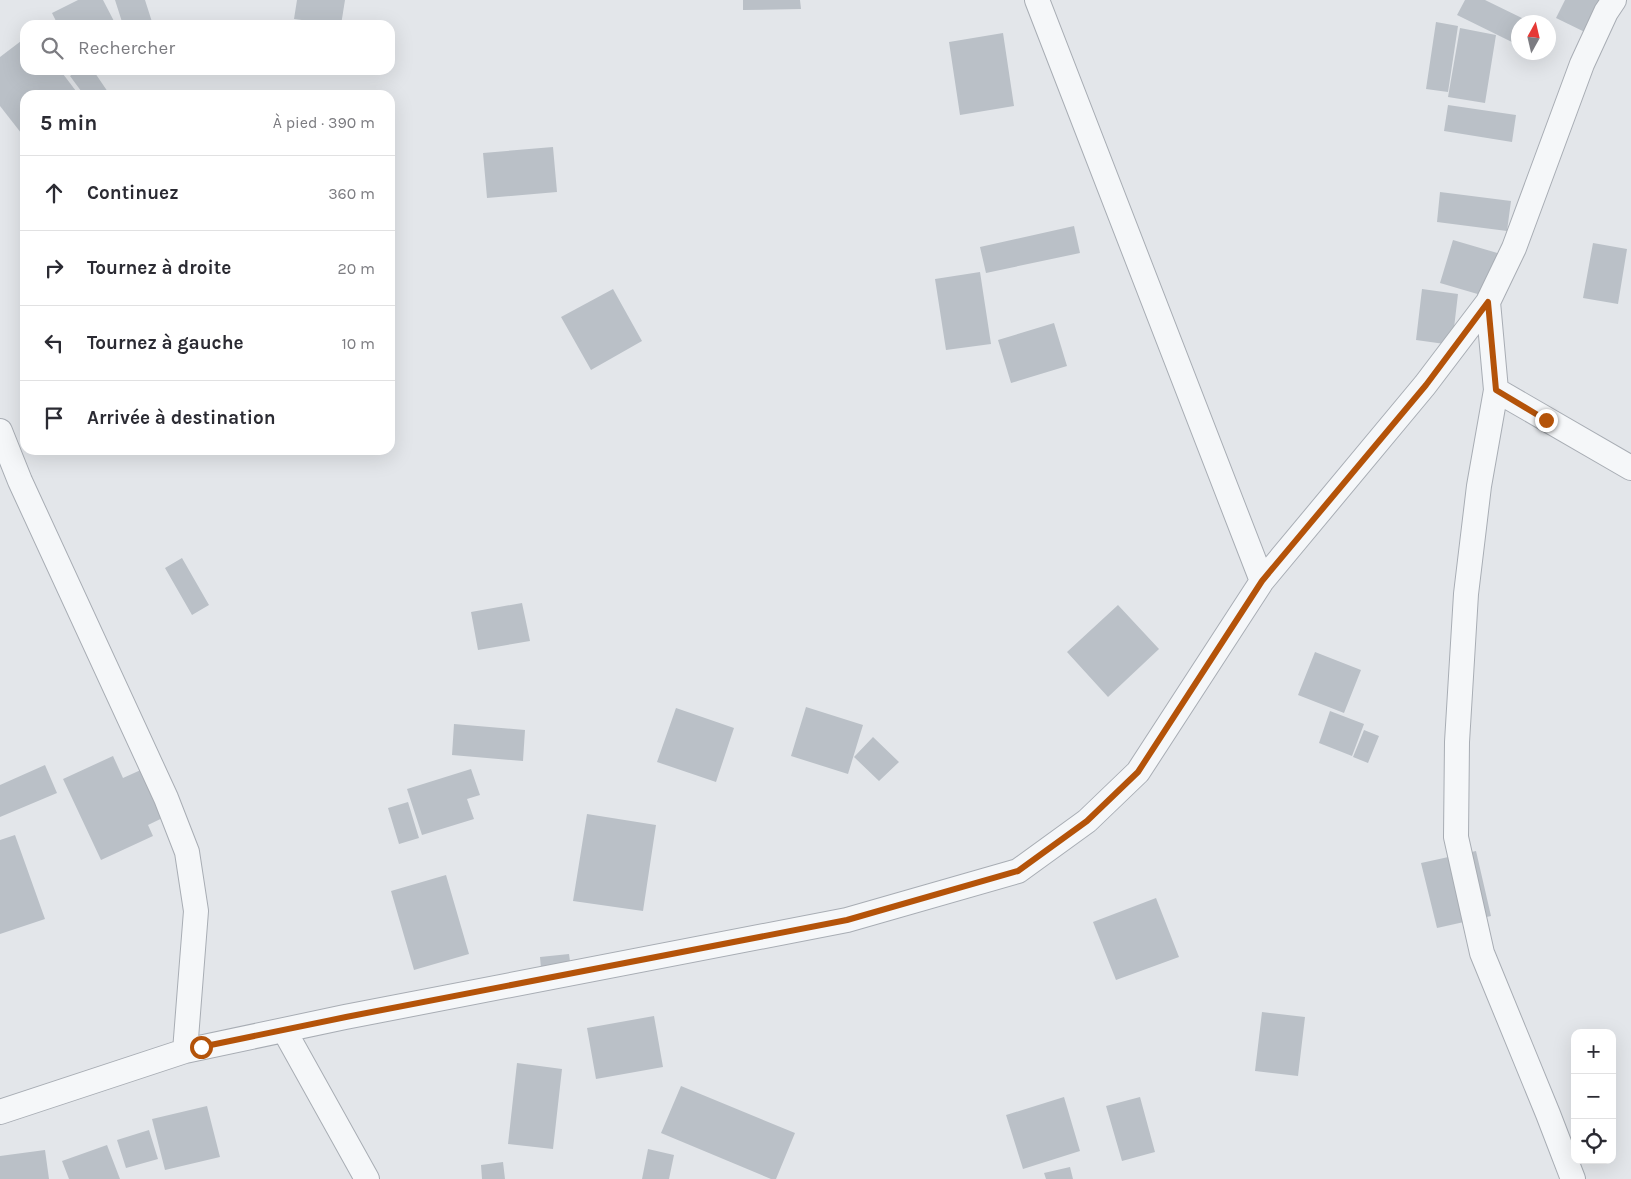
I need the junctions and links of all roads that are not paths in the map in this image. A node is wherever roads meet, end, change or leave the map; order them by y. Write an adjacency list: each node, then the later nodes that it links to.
1 (1037, 0): 7 (street)
2 (1614, 0): 3 (street)
3 (1488, 302): 4 (street); 7 (street)
4 (1496, 390): 6 (street); 12 (street)
5 (0, 431): 9 (street)
6 (1631, 468)
7 (1262, 581): 8 (street)
8 (284, 1030): 9 (street); 11 (street)
9 (185, 1051): 10 (street)
10 (0, 1112)
11 (367, 1179)
12 (1573, 1179)

